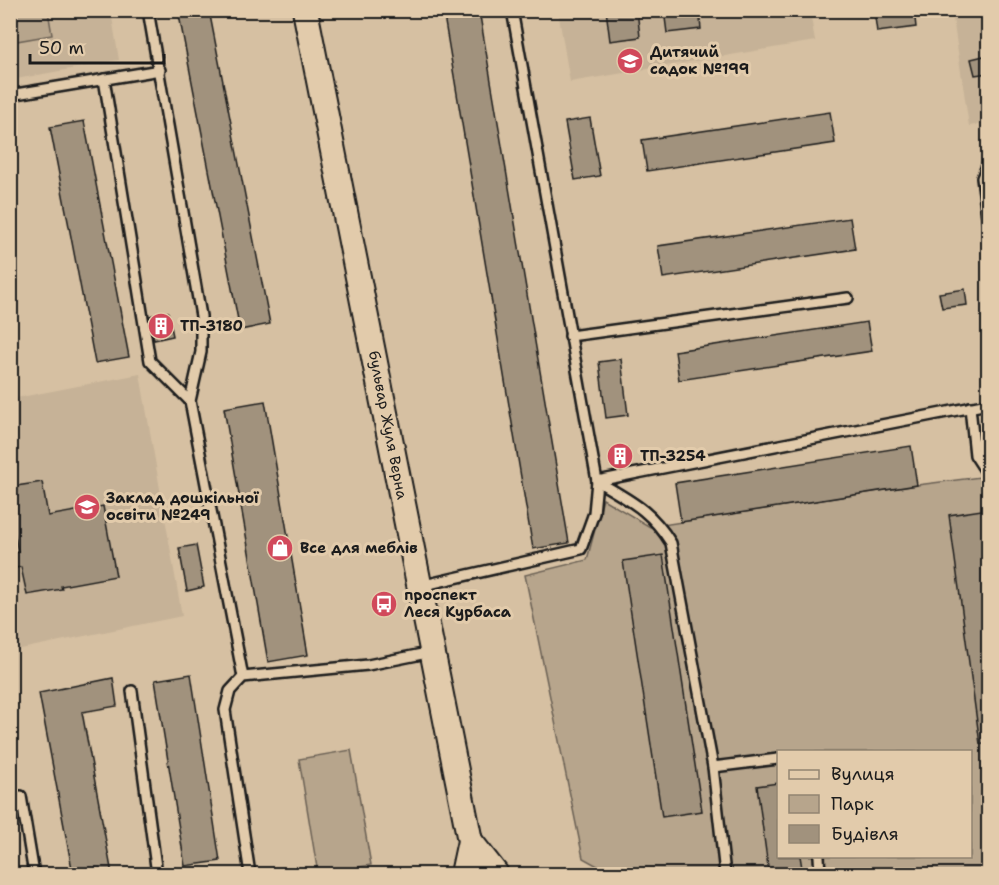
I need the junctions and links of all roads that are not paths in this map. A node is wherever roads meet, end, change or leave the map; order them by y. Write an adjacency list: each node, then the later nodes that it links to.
1 (148, 10): 4 (lane)
2 (305, 10): 16 (street, бульвар Жуля Верна)
3 (512, 10): 10 (lane)
4 (159, 70): 5 (lane); 11 (lane)
5 (104, 80): 6 (lane); 11 (lane)
6 (10, 95)
7 (988, 163): 8 (lane)
8 (988, 224)
9 (848, 298): 10 (lane)
10 (570, 336): 15 (lane)
11 (190, 401): 18 (lane)
12 (988, 404): 13 (lane)
13 (970, 408): 14 (lane); 15 (lane)
14 (988, 474)
15 (597, 481): 16 (lane); 21 (lane)
16 (420, 586): 17 (street, бульвар Жуля Верна)
17 (432, 652): 18 (lane); 23 (street, бульвар Жуля Верна)
18 (243, 677): 27 (lane)
19 (132, 691): 26 (lane)
20 (777, 759): 21 (lane)
21 (713, 766): 30 (lane)
22 (21, 796): 25 (lane)
23 (470, 841): 28 (street, бульвар Жуля Верна); 29 (street, бульвар Жуля Верна)
24 (819, 858): 31 (lane)
25 (34, 874)
26 (157, 874)
27 (250, 874)
28 (463, 874)
29 (496, 874)
30 (725, 874)
31 (820, 874)

